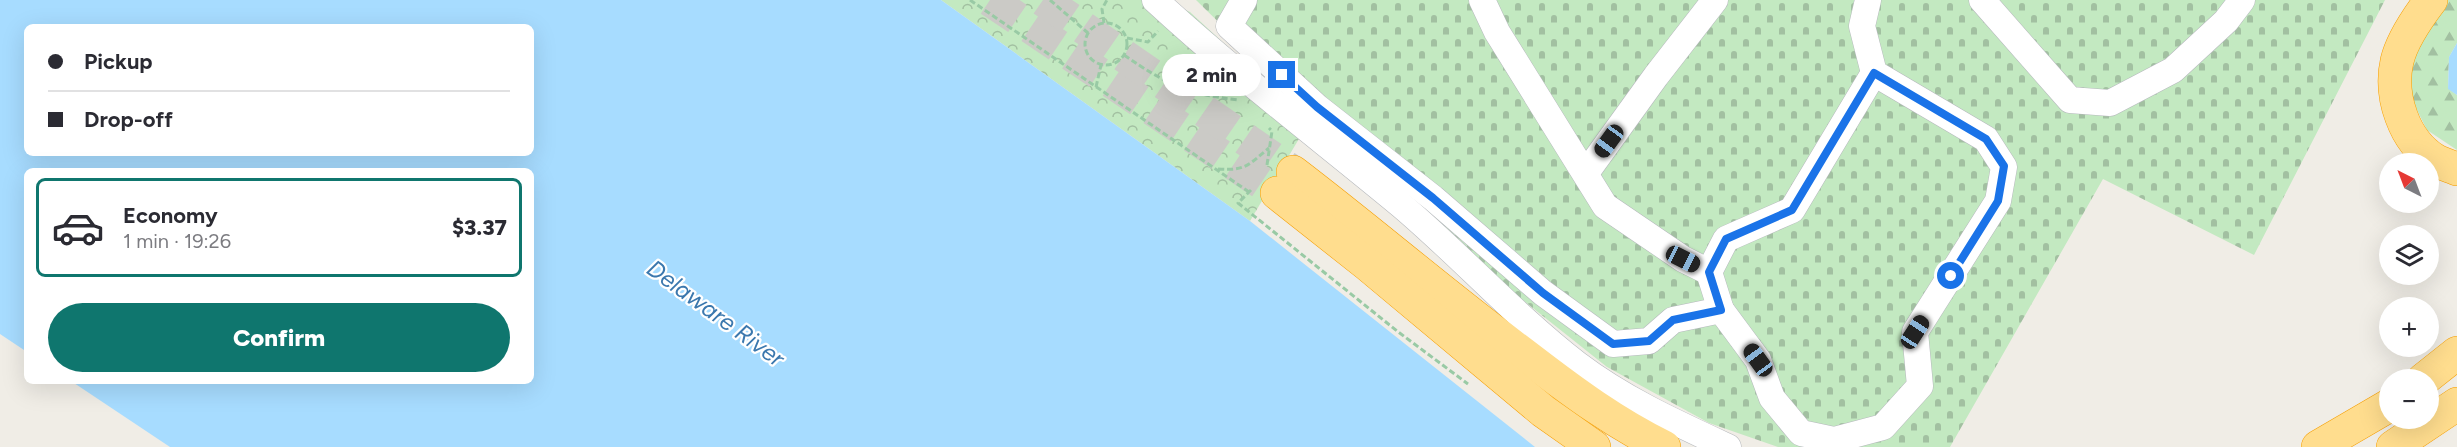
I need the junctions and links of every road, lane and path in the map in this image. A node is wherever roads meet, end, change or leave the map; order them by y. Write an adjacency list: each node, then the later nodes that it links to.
1 (970, 0): 17 (path)
2 (1050, 0): 13 (path)
3 (1107, 0): 12 (path)
4 (1155, 0): 34 (lane)
5 (1244, 0): 26 (lane)
6 (1482, 0): 23 (lane)
7 (1715, 0): 23 (lane)
8 (1868, 0): 16 (lane)
9 (1982, 0): 10 (lane)
10 (2242, 0)
11 (2431, 0): 22 (highway)
12 (1104, 23): 13 (path); 14 (path)
13 (1088, 33): 15 (path)
14 (1124, 55): 15 (path); 18 (path)
15 (1101, 65): 17 (path)
16 (1874, 73): 25 (lane); 26 (lane)
17 (1096, 87): 21 (path)
18 (1242, 102)
19 (1267, 124): 20 (path)
20 (1269, 148): 21 (path); 24 (path)
21 (1218, 169): 24 (path)
22 (2457, 169)
23 (1586, 174): 25 (lane)
24 (1269, 181): 29 (path); 32 (highway); 33 (highway)
25 (1709, 272): 26 (lane)
26 (1721, 310)
27 (2457, 353): 28 (highway)
28 (2437, 369)
29 (1471, 386)
30 (2457, 404): 36 (highway)
31 (2379, 412): 35 (highway)
32 (1594, 447)
33 (1664, 447)
34 (1728, 447)
35 (2319, 447)
36 (2393, 447)

